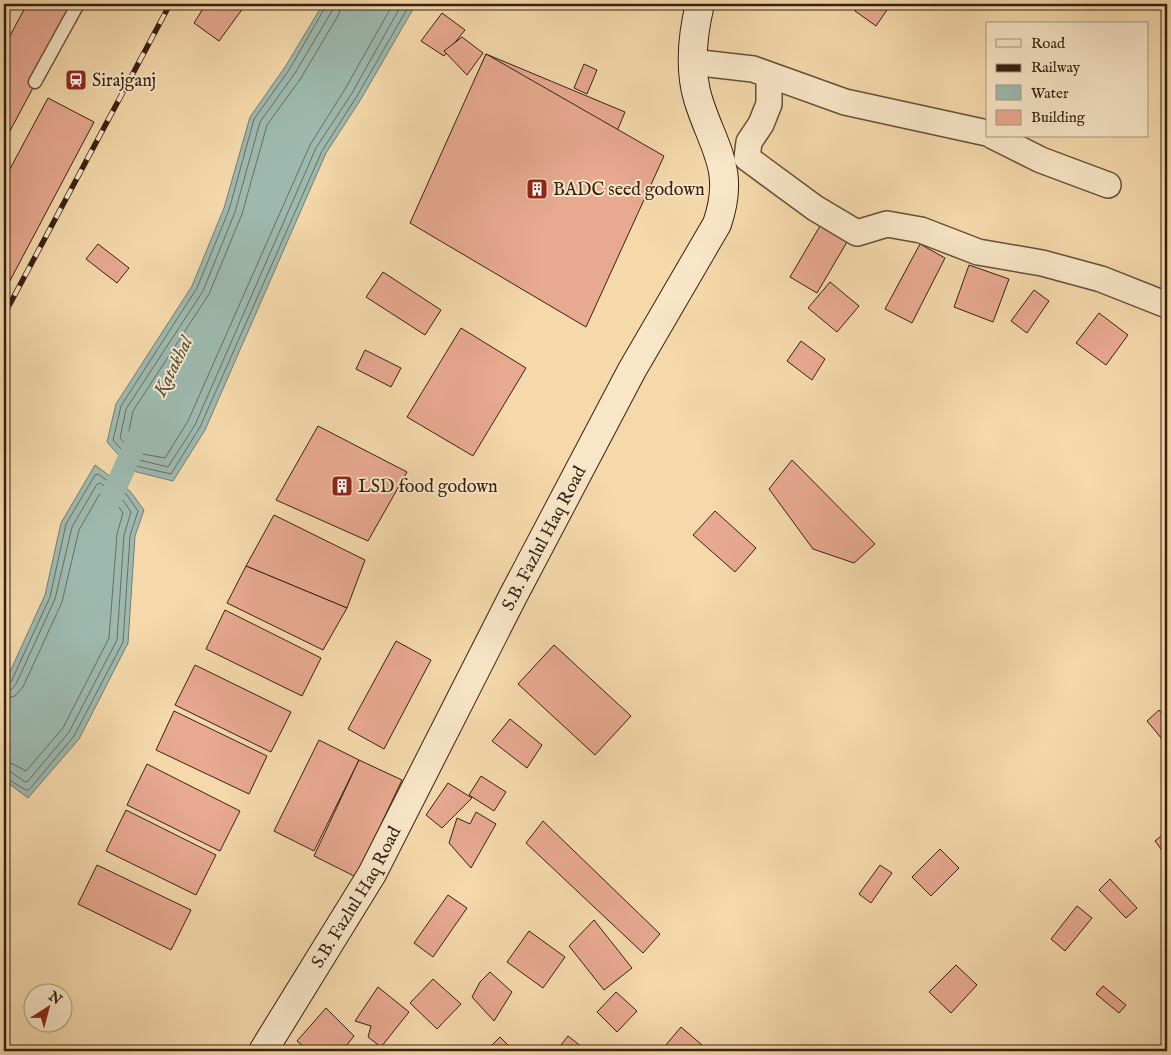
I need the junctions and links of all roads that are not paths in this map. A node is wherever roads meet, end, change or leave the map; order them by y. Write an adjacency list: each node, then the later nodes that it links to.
1 (78, 4): 5 (lane)
2 (700, 4): 3 (main road, S.B. Fazlul Haq Road)
3 (692, 62): 4 (street); 10 (main road, S.B. Fazlul Haq Road)
4 (769, 74): 6 (street); 9 (street)
5 (35, 82)
6 (986, 133)
7 (998, 138): 8 (street)
8 (1108, 185)
9 (1167, 304)
10 (263, 1051)

